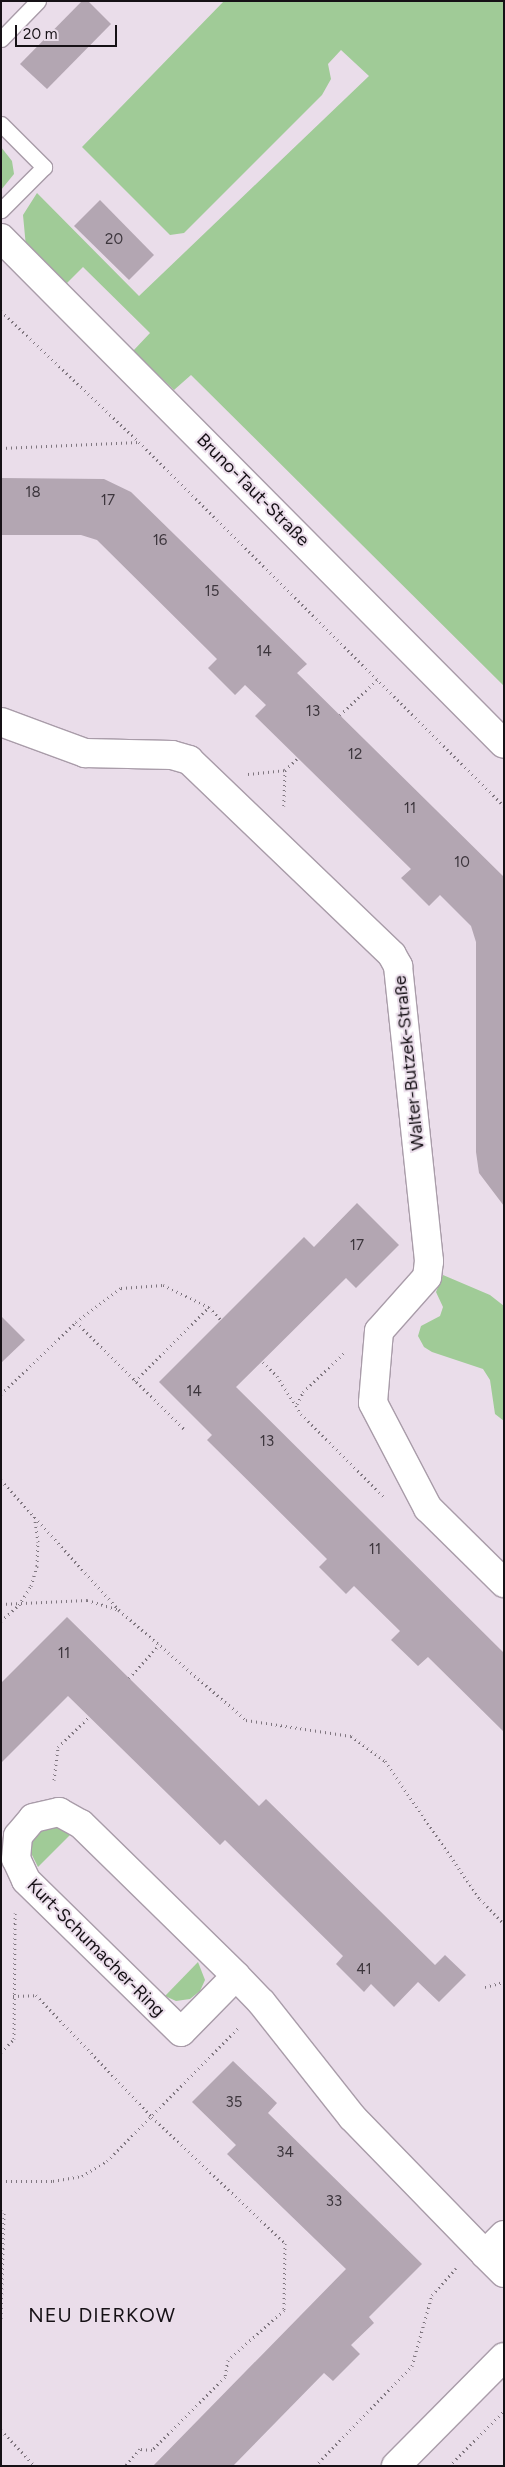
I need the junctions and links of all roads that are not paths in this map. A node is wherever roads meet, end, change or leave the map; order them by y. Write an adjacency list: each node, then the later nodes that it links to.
1 (38, 1): 2 (lane)
2 (1, 39)
3 (1, 124): 4 (lane)
4 (1, 210)
5 (1, 238): 7 (street, Bruno-Taut-Straße)
6 (1, 722): 8 (street, Walter-Butzek-Straße)
7 (504, 744)
8 (504, 1583)
9 (236, 1976): 9 (street, Kurt-Schumacher-Ring); 10 (street)
10 (497, 2254)
11 (504, 2357): 12 (street)
12 (396, 2466)

